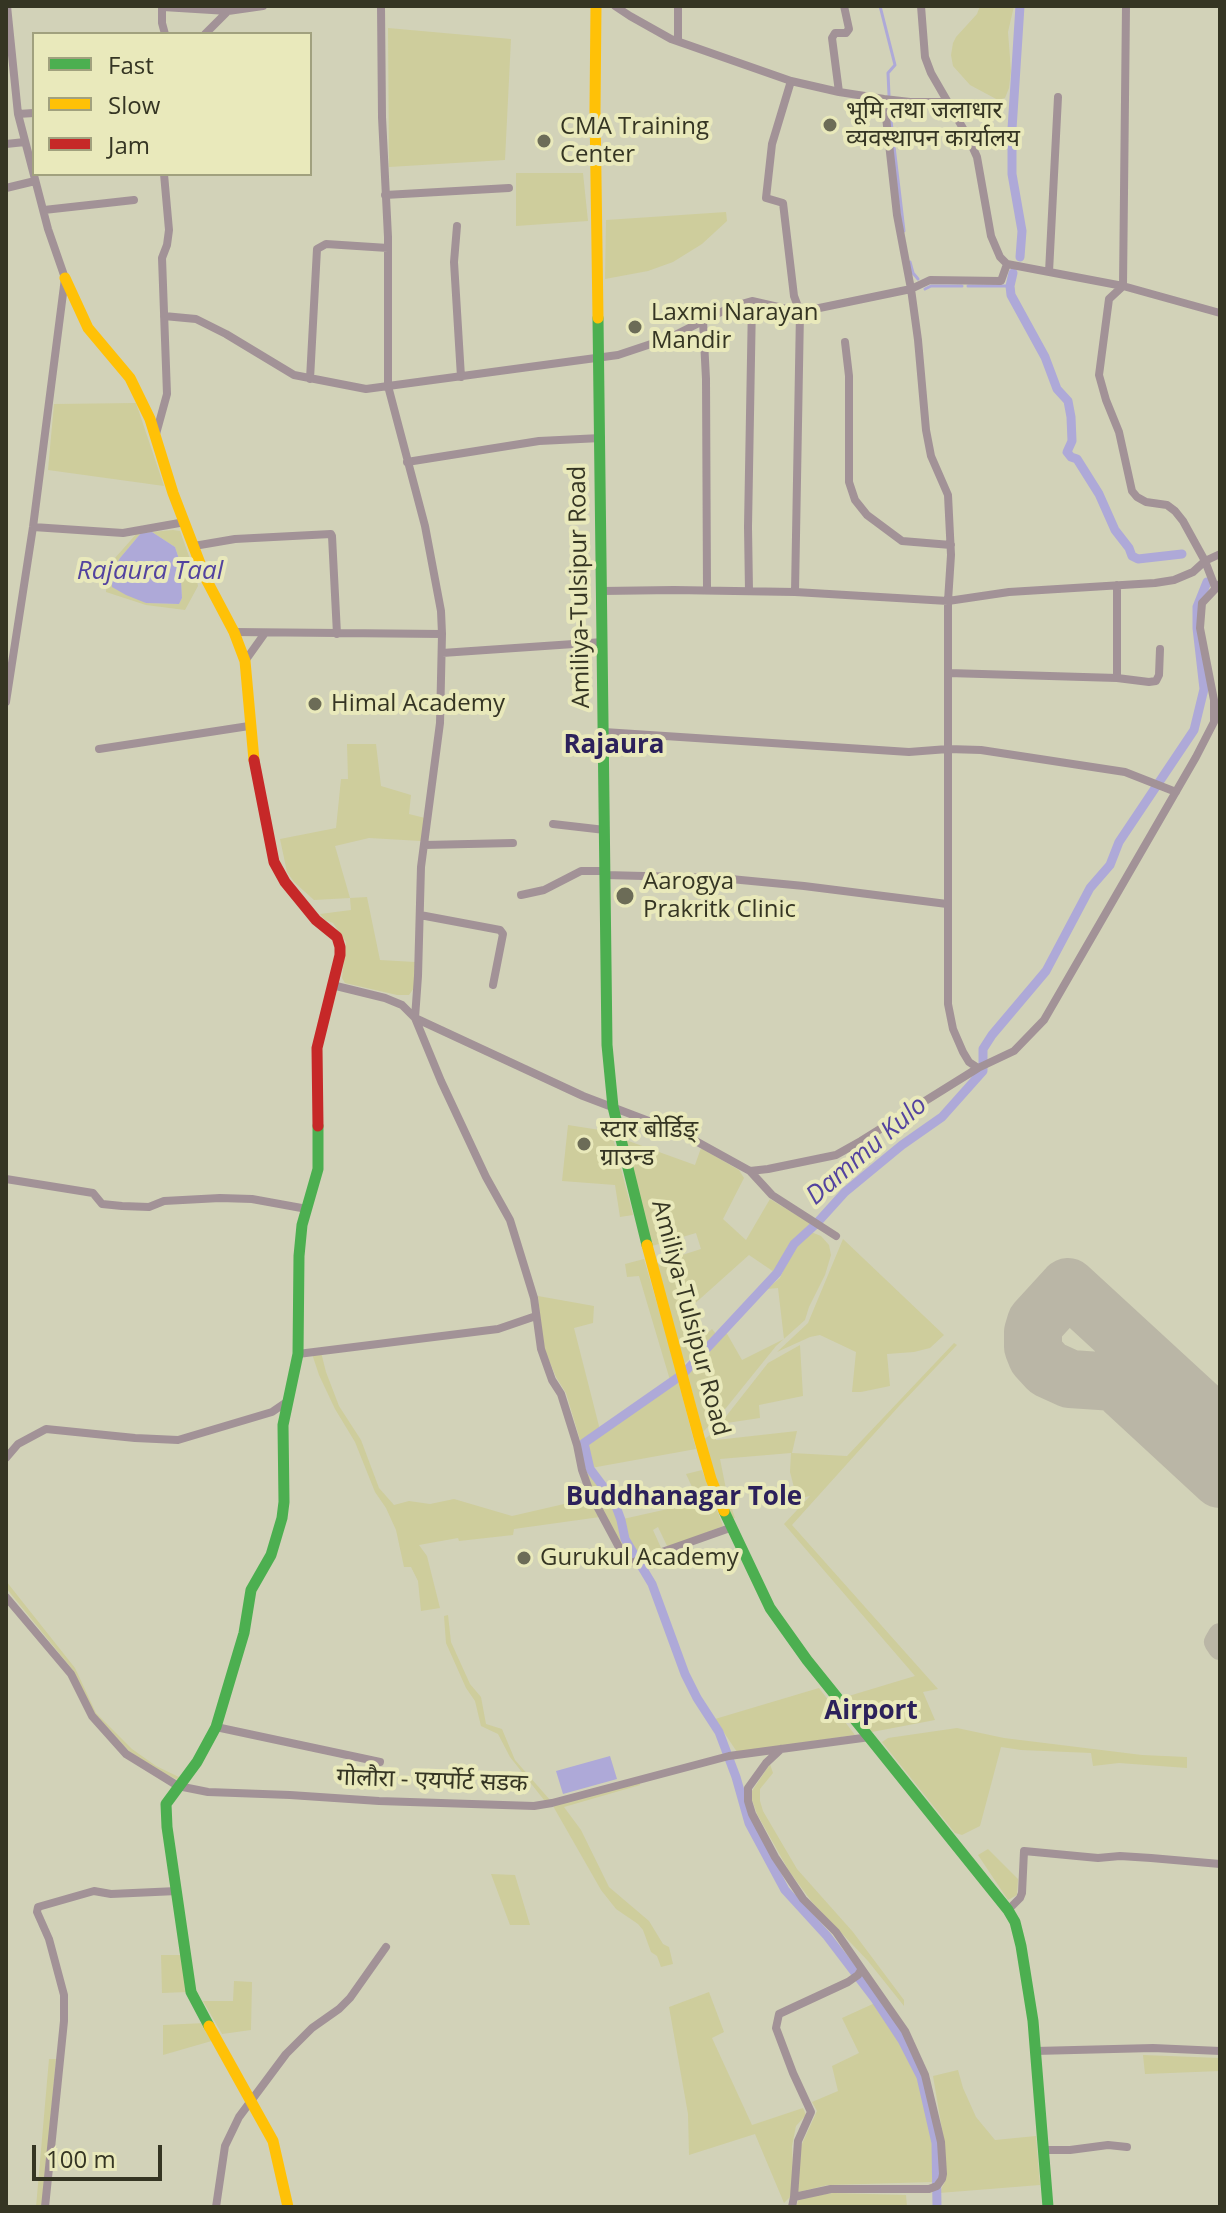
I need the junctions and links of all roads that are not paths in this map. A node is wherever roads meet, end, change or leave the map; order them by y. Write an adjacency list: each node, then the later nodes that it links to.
1 (7, 6): 21 (street)
2 (263, 6): 11 (street)
3 (381, 6): 30 (street)
4 (596, 6): 46 (main road, Amiliya-Tulsipur Road)
5 (615, 6): 14 (street)
6 (678, 6): 14 (street)
7 (844, 6): 16 (street)
8 (921, 6): 19 (street)
9 (1126, 6): 38 (street)
10 (162, 7): 11 (street); 12 (street)
11 (231, 9): 13 (street)
12 (164, 32)
13 (207, 32)
14 (678, 41): 15 (street)
15 (791, 81): 16 (street); 41 (street)
16 (839, 92): 18 (street)
17 (1058, 97): 36 (street)
18 (884, 99): 19 (street); 39 (street)
19 (947, 102): 35 (street)
20 (32, 113): 21 (street)
21 (18, 114): 22 (street)
22 (25, 142): 23 (street); 24 (street)
23 (6, 144)
24 (32, 162)
25 (34, 176): 27 (street)
26 (164, 176): 43 (street)
27 (35, 181): 28 (street); 32 (street)
28 (6, 188)
29 (509, 188): 30 (street)
30 (385, 195): 34 (street)
31 (134, 200): 32 (street)
32 (44, 210): 37 (street)
33 (457, 226): 47 (street)
34 (388, 248): 48 (street); 49 (street)
35 (1007, 264): 36 (street); 39 (street)
36 (1049, 272): 38 (street)
37 (65, 278): 50 (main road); 54 (street)
38 (1123, 286): 42 (street); 58 (street)
39 (911, 289): 41 (street); 55 (street)
40 (752, 302): 41 (street); 44 (street); 63 (street)
41 (800, 312): 64 (street)
42 (1220, 313)
43 (164, 316): 48 (street); 50 (street)
44 (703, 321): 46 (street); 61 (street)
45 (845, 342): 55 (street)
46 (599, 359): 47 (street); 51 (main road, Amiliya-Tulsipur Road)
47 (461, 377): 49 (street)
48 (310, 379): 49 (street)
49 (388, 386): 52 (street)
50 (155, 436): 53 (main road)
51 (601, 438): 52 (street); 62 (main road, Amiliya-Tulsipur Road)
52 (407, 462): 69 (street)
53 (185, 522): 54 (street); 56 (main road)
54 (33, 527): 76 (street)
55 (951, 545): 65 (street)
56 (194, 546): 66 (main road); 68 (street)
57 (1220, 554): 58 (street)
58 (1205, 561): 59 (street); 60 (street)
59 (1117, 585): 65 (street); 75 (street)
60 (1218, 586): 81 (street)
61 (707, 590): 62 (street); 63 (street)
62 (602, 591): 70 (main road, Amiliya-Tulsipur Road)
63 (749, 591): 64 (street)
64 (795, 592): 65 (street)
65 (948, 601): 74 (street)
66 (234, 632): 67 (street); 73 (main road)
67 (265, 633): 68 (street); 73 (street)
68 (337, 634): 69 (street)
69 (442, 634): 72 (street)
70 (603, 642): 72 (street); 78 (main road, Amiliya-Tulsipur Road)
71 (1160, 649): 75 (street)
72 (442, 653): 85 (street)
73 (245, 661): 77 (main road)
74 (948, 673): 75 (street); 80 (street)
75 (1117, 678)
76 (6, 702)
77 (249, 726): 79 (street); 90 (main road)
78 (604, 732): 80 (street); 83 (main road, Amiliya-Tulsipur Road)
79 (99, 749)
80 (948, 749): 81 (street); 88 (street)
81 (1176, 792): 93 (street)
82 (553, 824): 83 (street)
83 (605, 830): 86 (main road, Amiliya-Tulsipur Road)
84 (513, 843): 85 (street)
85 (424, 845): 89 (street)
86 (605, 873): 87 (street); 88 (street); 94 (main road, Amiliya-Tulsipur Road)
87 (521, 895)
88 (947, 904): 93 (street)
89 (420, 915): 91 (street); 92 (street)
90 (332, 985): 92 (street); 97 (main road)
91 (493, 985)
92 (415, 1018): 94 (street); 99 (street)
93 (978, 1068): 95 (street)
94 (613, 1107): 95 (street); 103 (main road, Amiliya-Tulsipur Road)
95 (750, 1171): 98 (street)
96 (6, 1179): 97 (street)
97 (307, 1209): 100 (main road)
98 (836, 1236)
99 (536, 1316): 100 (street); 103 (street)
100 (298, 1354): 101 (main road)
101 (288, 1401): 102 (street); 105 (main road)
102 (6, 1458)
103 (730, 1528): 106 (main road, Amiliya-Tulsipur Road)
104 (6, 1597): 109 (street)
105 (216, 1727): 108 (street); 109 (main road)
106 (870, 1737): 107 (street, गोलौरा - एयर्पोर्ट सडक); 112 (main road, Amiliya-Tulsipur Road)
107 (782, 1749): 109 (street, गोलौरा - एयर्पोर्ट सडक); 114 (street)
108 (380, 1762)
109 (178, 1786): 111 (main road)
110 (1220, 1864): 112 (street)
111 (177, 1891): 117 (main road); 121 (street)
112 (1008, 1910): 115 (main road, Amiliya-Tulsipur Road)
113 (386, 1947): 117 (street)
114 (861, 1970): 120 (street); 120 (street)
115 (1035, 2051): 116 (street); 119 (main road, Amiliya-Tulsipur Road)
116 (1220, 2051)
117 (252, 2101): 122 (street); 123 (main road)
118 (1127, 2147): 119 (street)
119 (1043, 2150): 125 (main road, Amiliya-Tulsipur Road)
120 (794, 2197): 124 (street)
121 (45, 2207)
122 (216, 2207)
123 (288, 2207)
124 (792, 2207)
125 (1048, 2207)

